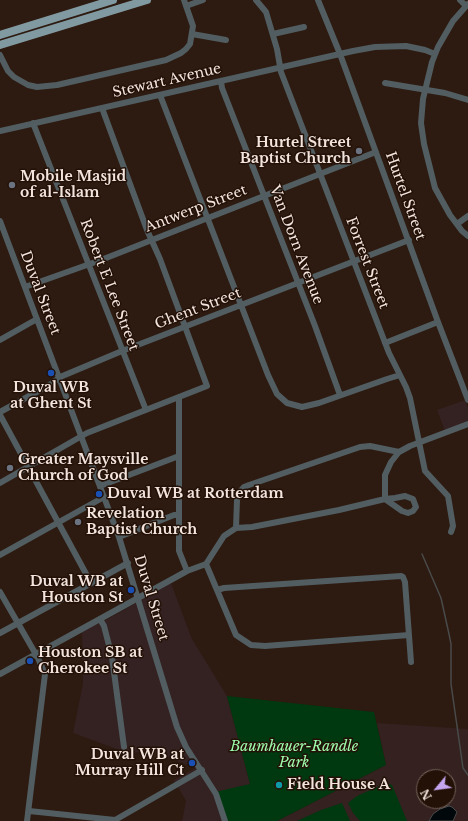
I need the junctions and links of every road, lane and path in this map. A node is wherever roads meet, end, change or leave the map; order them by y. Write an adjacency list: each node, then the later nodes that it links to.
1 (113, 0): 14 (main road)
2 (146, 0): 16 (main road)
3 (203, 0): 8 (street)
4 (256, 0): 9 (street, Forrest Street)
5 (266, 0): 9 (street)
6 (318, 0): 17 (street, Hurtel Street)
7 (460, 0): 10 (street)
8 (185, 3): 12 (street)
9 (261, 5): 13 (street, Forrest Street)
10 (467, 5): 18 (street)
11 (304, 27): 13 (street)
12 (192, 34): 15 (street); 19 (street)
13 (273, 34): 20 (street, Forrest Street)
14 (0, 35)
15 (226, 40)
16 (0, 45)
17 (340, 54): 18 (street, Stewart Avenue); 20 (street, Stewart Avenue); 29 (street, Hurtel Street)
18 (435, 54): 23 (street)
19 (0, 55)
20 (280, 67): 21 (street, Stewart Avenue); 30 (street, Forrest Street)
21 (221, 81): 24 (street, Stewart Avenue); 31 (street, Van Dorn Avenue)
22 (385, 83): 23 (street)
23 (425, 90): 25 (street); 35 (street)
24 (160, 95): 26 (street, Stewart Avenue); 33 (street)
25 (468, 100)
26 (102, 108): 27 (street, Stewart Avenue); 37 (street)
27 (33, 123): 28 (street, Stewart Avenue); 40 (street, Robert E Lee Street)
28 (0, 131)
29 (376, 152): 30 (street, Antwerp Street); 38 (street, Hurtel Street)
30 (320, 174): 31 (street, Antwerp Street); 39 (street, Forrest Street)
31 (264, 196): 33 (street, Antwerp Street); 41 (street, Van Dorn Avenue)
32 (468, 216): 35 (street)
33 (208, 218): 37 (street, Antwerp Street); 43 (street)
34 (0, 221): 42 (street, Duval Street)
35 (457, 224): 36 (street)
36 (468, 236)
37 (151, 239): 40 (street, Antwerp Street); 46 (street)
38 (409, 240): 39 (street, Ghent Street); 45 (street, Hurtel Street)
39 (354, 262): 41 (street, Ghent Street); 48 (street, Forrest Street)
40 (88, 265): 42 (street, Antwerp Street); 49 (street, Robert E Lee Street)
41 (298, 283): 43 (street, Ghent Street); 52 (street, Van Dorn Avenue)
42 (25, 287): 44 (street, Duval Street)
43 (242, 305): 46 (street, Ghent Street); 52 (street)
44 (37, 319): 47 (street); 51 (street, Duval Street)
45 (438, 322): 48 (street); 54 (street, Hurtel Street)
46 (185, 327): 49 (street, Ghent Street); 53 (street)
47 (0, 340)
48 (385, 342): 50 (street, Forrest Street)
49 (122, 351): 51 (street, Ghent Street); 55 (street, Robert E Lee Street)
50 (400, 375): 52 (street); 60 (street, Forrest Street)
51 (60, 377): 56 (street, Ghent Street); 59 (street, Duval Street)
52 (340, 395)
53 (179, 398): 55 (street); 62 (street)
54 (468, 400)
55 (146, 410): 59 (street)
56 (0, 412)
57 (0, 415): 63 (street)
58 (468, 424): 60 (street)
59 (82, 437): 63 (street); 65 (street, Duval Street)
60 (418, 443): 61 (street); 71 (street, Forrest Street)
61 (399, 452): 67 (street); 70 (street)
62 (179, 456): 65 (street); 68 (street)
63 (28, 468): 64 (street); 69 (street)
64 (0, 484)
65 (100, 486): 66 (street, Duval Street)
66 (104, 497): 69 (street); 72 (street, Duval Street)
67 (385, 499): 67 (street); 70 (street)
68 (179, 515): 72 (street); 76 (street)
69 (58, 522): 73 (street); 77 (street)
70 (236, 528): 75 (street)
71 (451, 532)
72 (119, 537): 74 (street, Duval Street)
73 (0, 555)
74 (128, 563): 77 (street); 80 (street, Duval Street)
75 (206, 564): 76 (street); 78 (street)
76 (187, 571): 80 (street)
77 (91, 583): 82 (street)
78 (217, 590): 84 (street); 84 (street)
79 (0, 592): 82 (street)
80 (138, 598): 81 (street); 89 (street, Duval Street)
81 (100, 619): 85 (street); 88 (street)
82 (18, 624): 83 (street); 85 (street)
83 (0, 633)
84 (409, 635): 86 (street)
85 (36, 654): 87 (street); 90 (street)
86 (411, 662)
87 (0, 674)
88 (124, 747)
89 (202, 770): 90 (street); 92 (street, Duval Street)
90 (29, 811): 91 (street)
91 (27, 821)
92 (225, 821)

